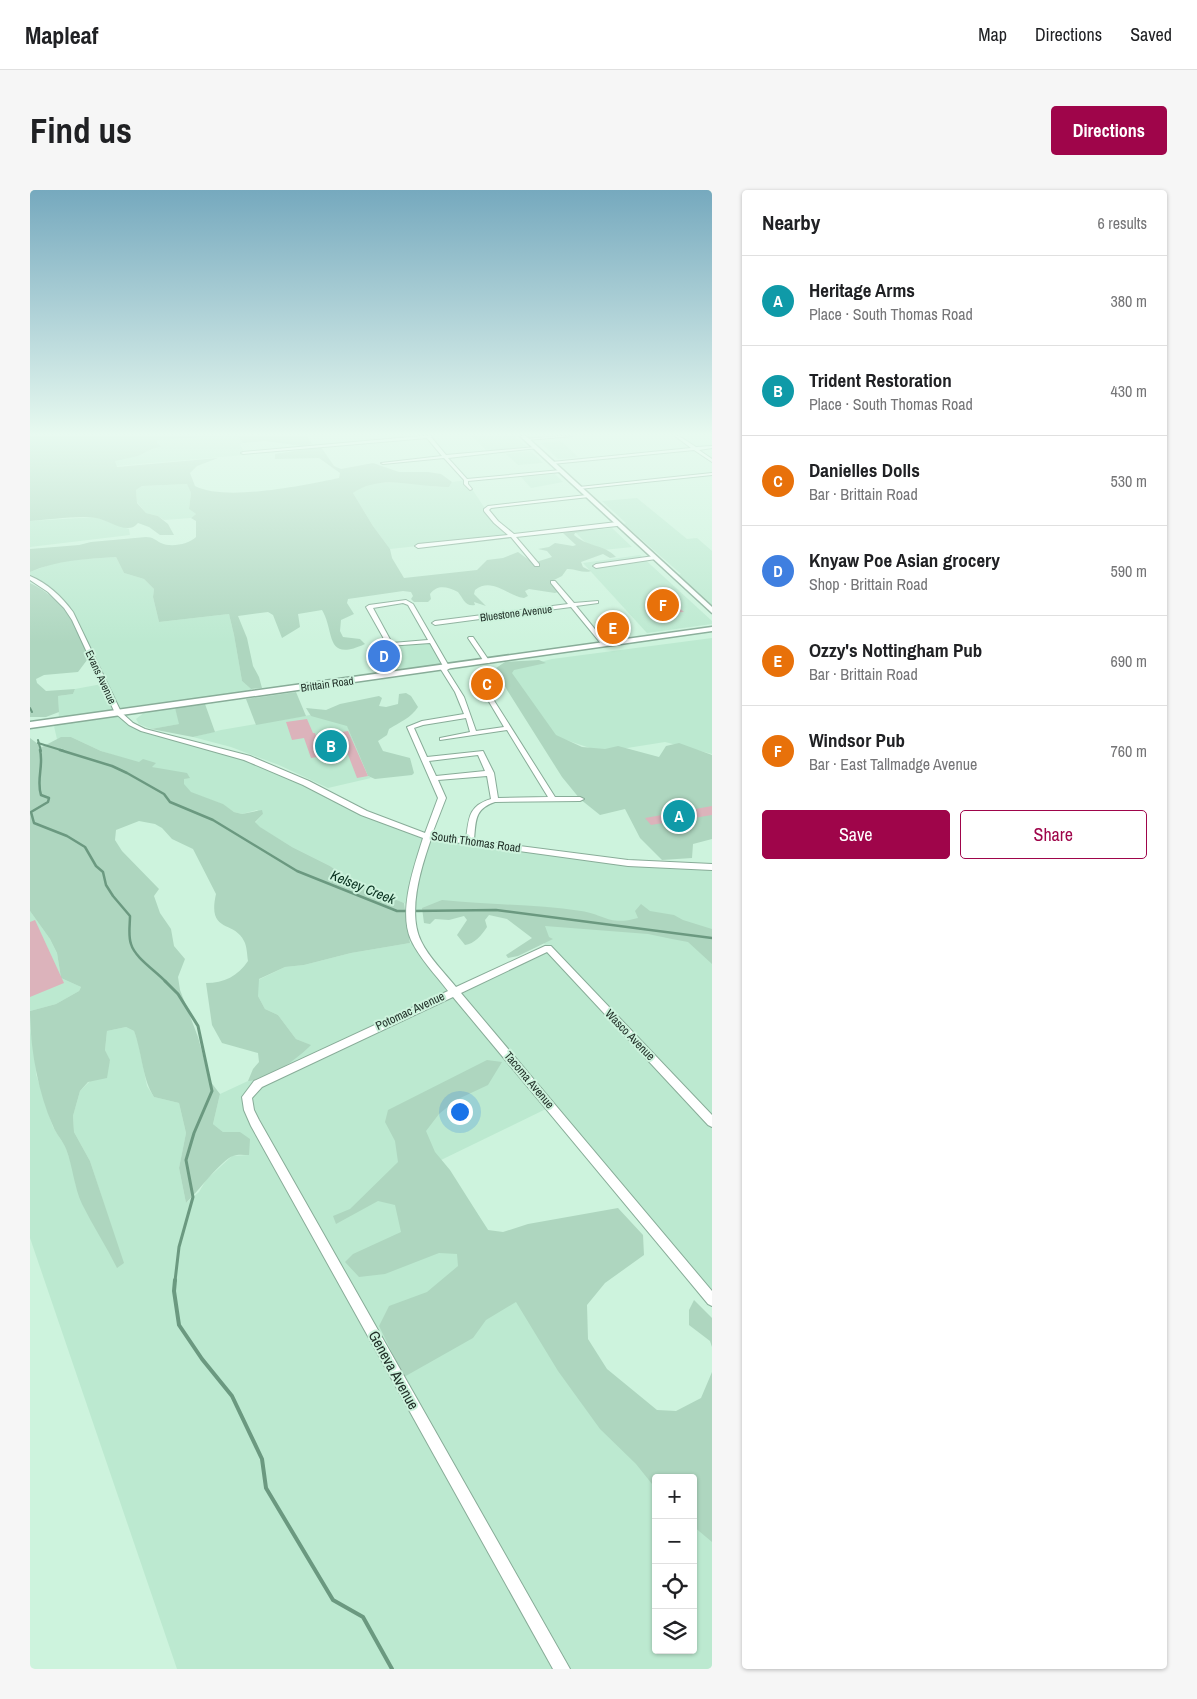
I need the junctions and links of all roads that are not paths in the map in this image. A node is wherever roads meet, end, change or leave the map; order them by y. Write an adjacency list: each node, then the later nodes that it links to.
1 (512, 505): 4 (street)
2 (597, 505): 3 (main road)
3 (617, 524): 4 (street); 6 (main road)
4 (513, 536): 5 (street); 7 (street)
5 (418, 546)
6 (654, 558): 8 (street); 13 (main road)
7 (537, 564)
8 (596, 566)
9 (30, 578): 22 (street, Evans Avenue)
10 (553, 582): 12 (street)
11 (596, 602): 12 (street, Bluestone Avenue)
12 (571, 605): 14 (street, Bluestone Avenue); 18 (street)
13 (712, 611)
14 (435, 622)
15 (712, 630): 18 (main road, Brittain Road)
16 (471, 638): 19 (street)
17 (432, 641): 17 (street); 20 (street)
18 (605, 645): 19 (main road, Brittain Road)
19 (487, 662): 20 (main road, Brittain Road)
20 (445, 668): 22 (main road, Brittain Road); 23 (street)
21 (491, 700): 25 (street)
22 (118, 713): 24 (main road, Brittain Road); 28 (street, Evans Avenue)
23 (466, 716): 26 (street); 29 (street, Tacoma Avenue)
24 (30, 725)
25 (508, 728): 26 (street); 32 (street)
26 (474, 734): 27 (street)
27 (442, 739)
28 (197, 743): 35 (street, South Thomas Road)
29 (425, 759): 30 (street); 31 (street, Tacoma Avenue)
30 (490, 773): 31 (street); 34 (street)
31 (434, 778): 35 (street, Tacoma Avenue)
32 (553, 799): 33 (street); 34 (street)
33 (580, 799)
34 (495, 800): 36 (street)
35 (426, 836): 36 (street, South Thomas Road); 39 (street, Tacoma Avenue)
36 (470, 842): 37 (street, South Thomas Road)
37 (712, 867)
38 (548, 948): 39 (street, Potomac Avenue); 41 (street, Wasco Avenue)
39 (454, 990): 40 (street, Potomac Avenue); 42 (street, Tacoma Avenue)
40 (272, 1076): 43 (street, Geneva Avenue)
41 (712, 1122)
42 (712, 1300)
43 (562, 1669)

